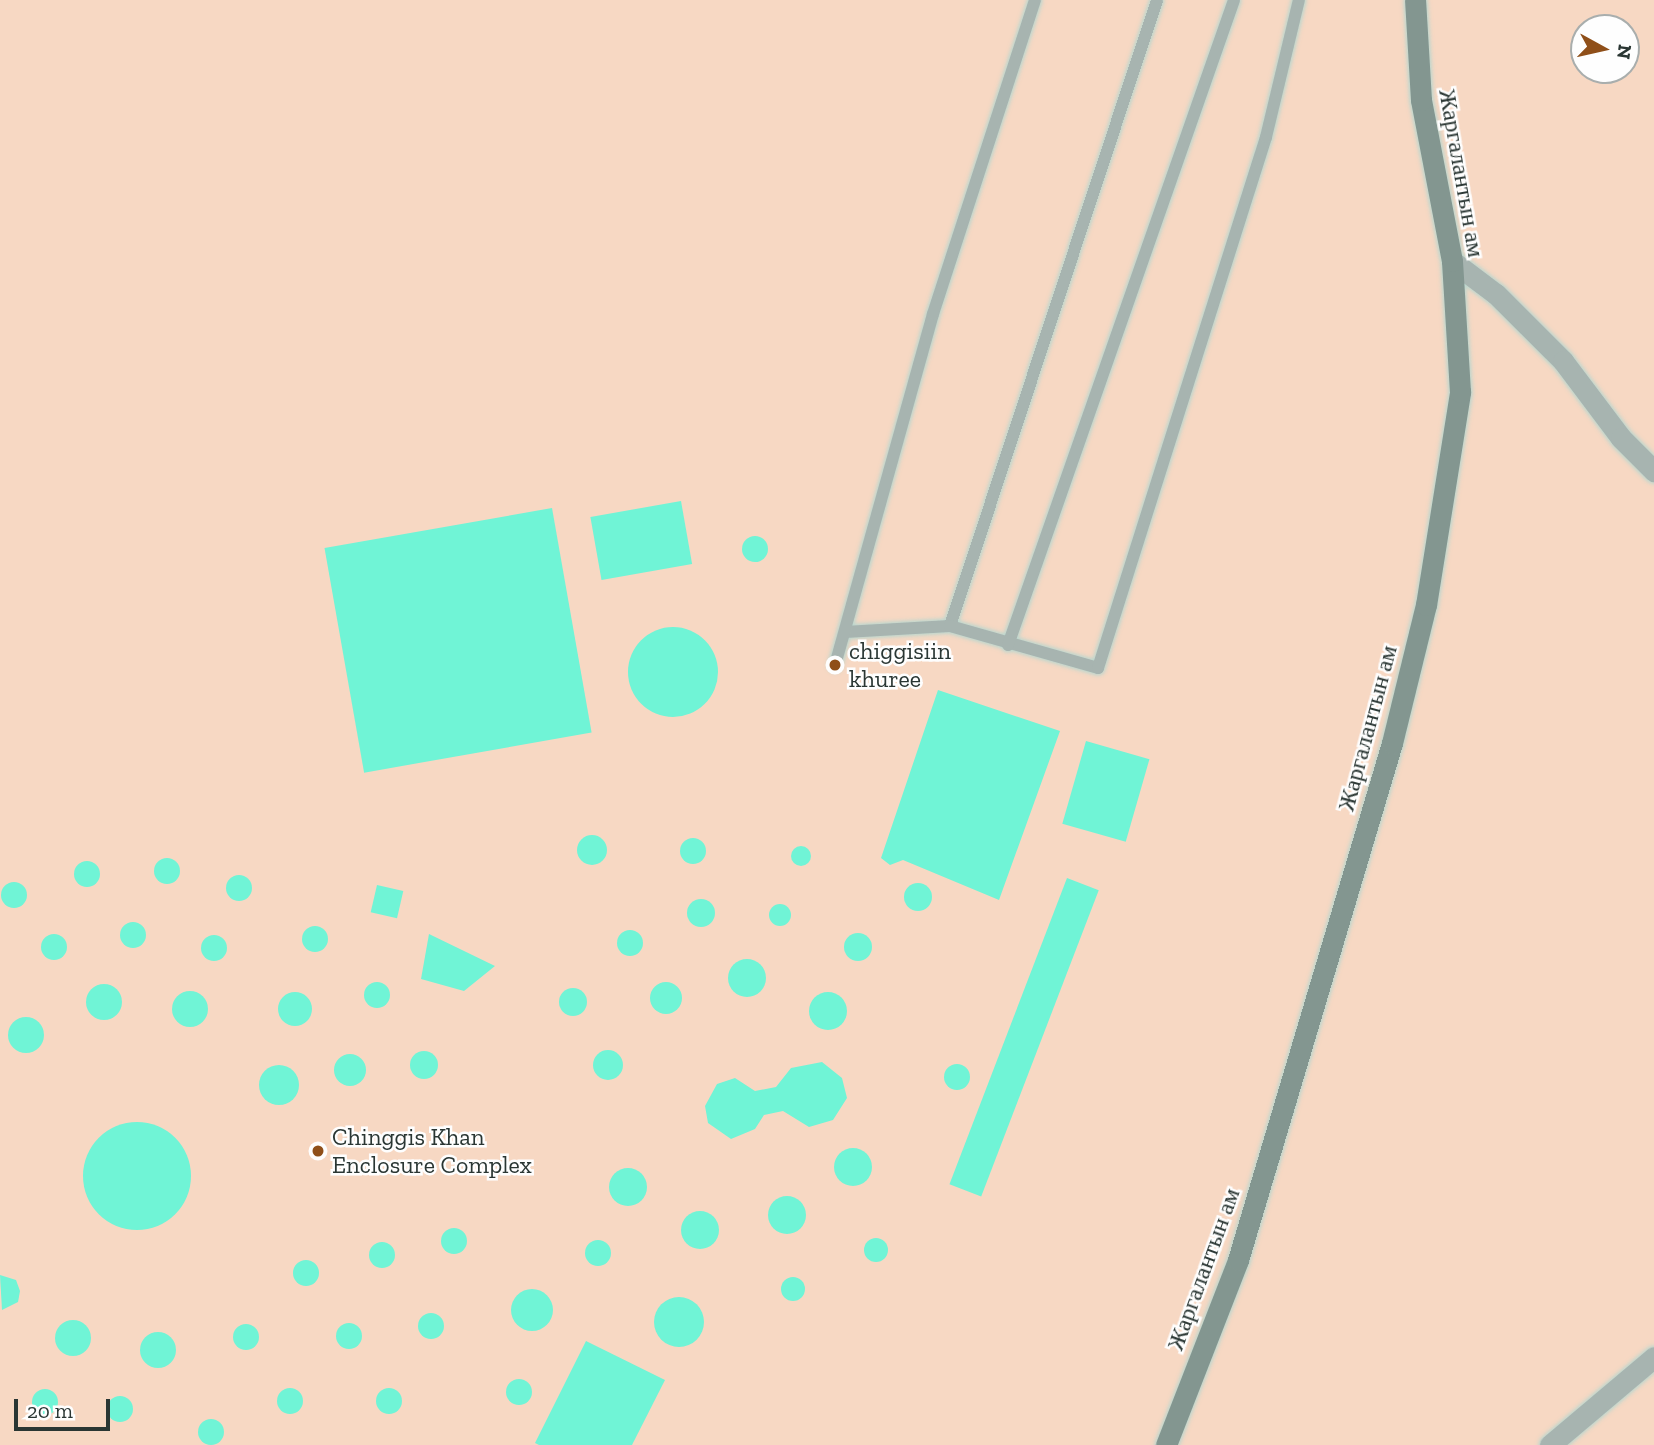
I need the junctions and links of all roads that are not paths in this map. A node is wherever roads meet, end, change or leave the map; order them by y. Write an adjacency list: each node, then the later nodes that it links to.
1 (1035, 0): 9 (lane)
2 (1157, 0): 8 (lane)
3 (1234, 0): 10 (lane)
4 (1299, 0): 10 (lane)
5 (1415, 0): 6 (street, Жаргалантын ам)
6 (1452, 261): 7 (street); 13 (street, Жаргалантын ам)
7 (1654, 471)
8 (950, 626): 9 (lane); 10 (lane)
9 (845, 632): 11 (lane)
10 (1008, 645)
11 (835, 665)
12 (1654, 1357): 14 (street)
13 (1166, 1445)
14 (1550, 1445)

